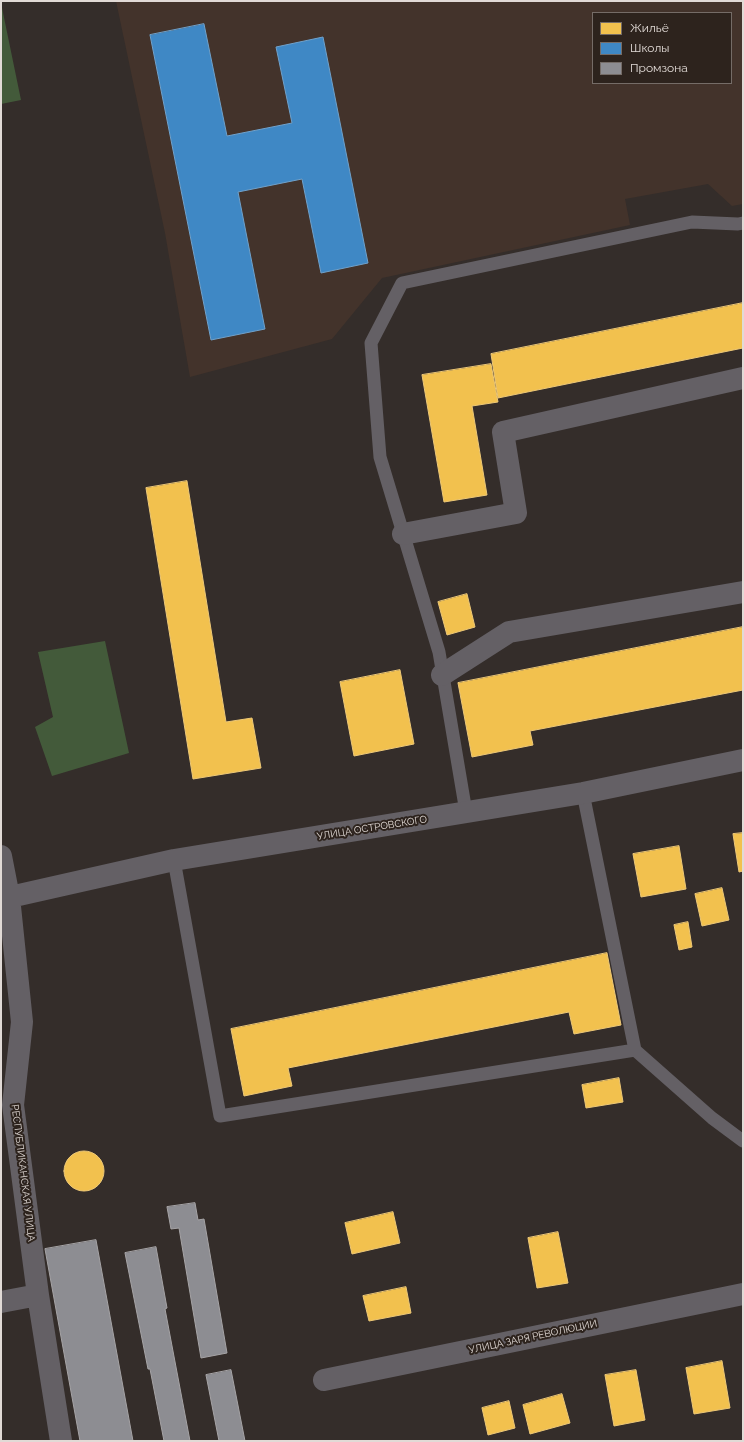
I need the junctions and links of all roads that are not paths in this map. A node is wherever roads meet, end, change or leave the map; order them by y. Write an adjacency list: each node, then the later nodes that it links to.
1 (743, 223): 3 (lane)
2 (743, 378): 3 (street)
3 (403, 534): 5 (lane)
4 (743, 592): 5 (street)
5 (442, 675): 8 (lane)
6 (743, 760): 7 (street, УЛИЦА ОСТРОВСКОГО)
7 (583, 793): 8 (street, УЛИЦА ОСТРОВСКОГО); 12 (lane)
8 (466, 812): 10 (street, УЛИЦА ОСТРОВСКОГО)
9 (1, 856): 11 (street, РЕСПУБЛИКАНСКАЯ УЛИЦА)
10 (174, 860): 11 (street, УЛИЦА ОСТРОВСКОГО); 12 (lane)
11 (5, 898): 15 (street, РЕСПУБЛИКАНСКАЯ УЛИЦА)
12 (635, 1050): 13 (lane)
13 (743, 1141)
14 (743, 1294): 17 (street, УЛИЦА ЗАРЯ РЕВОЛЮЦИИ)
15 (38, 1295): 16 (street); 18 (street, РЕСПУБЛИКАНСКАЯ УЛИЦА)
16 (1, 1302)
17 (324, 1380)
18 (61, 1441)

